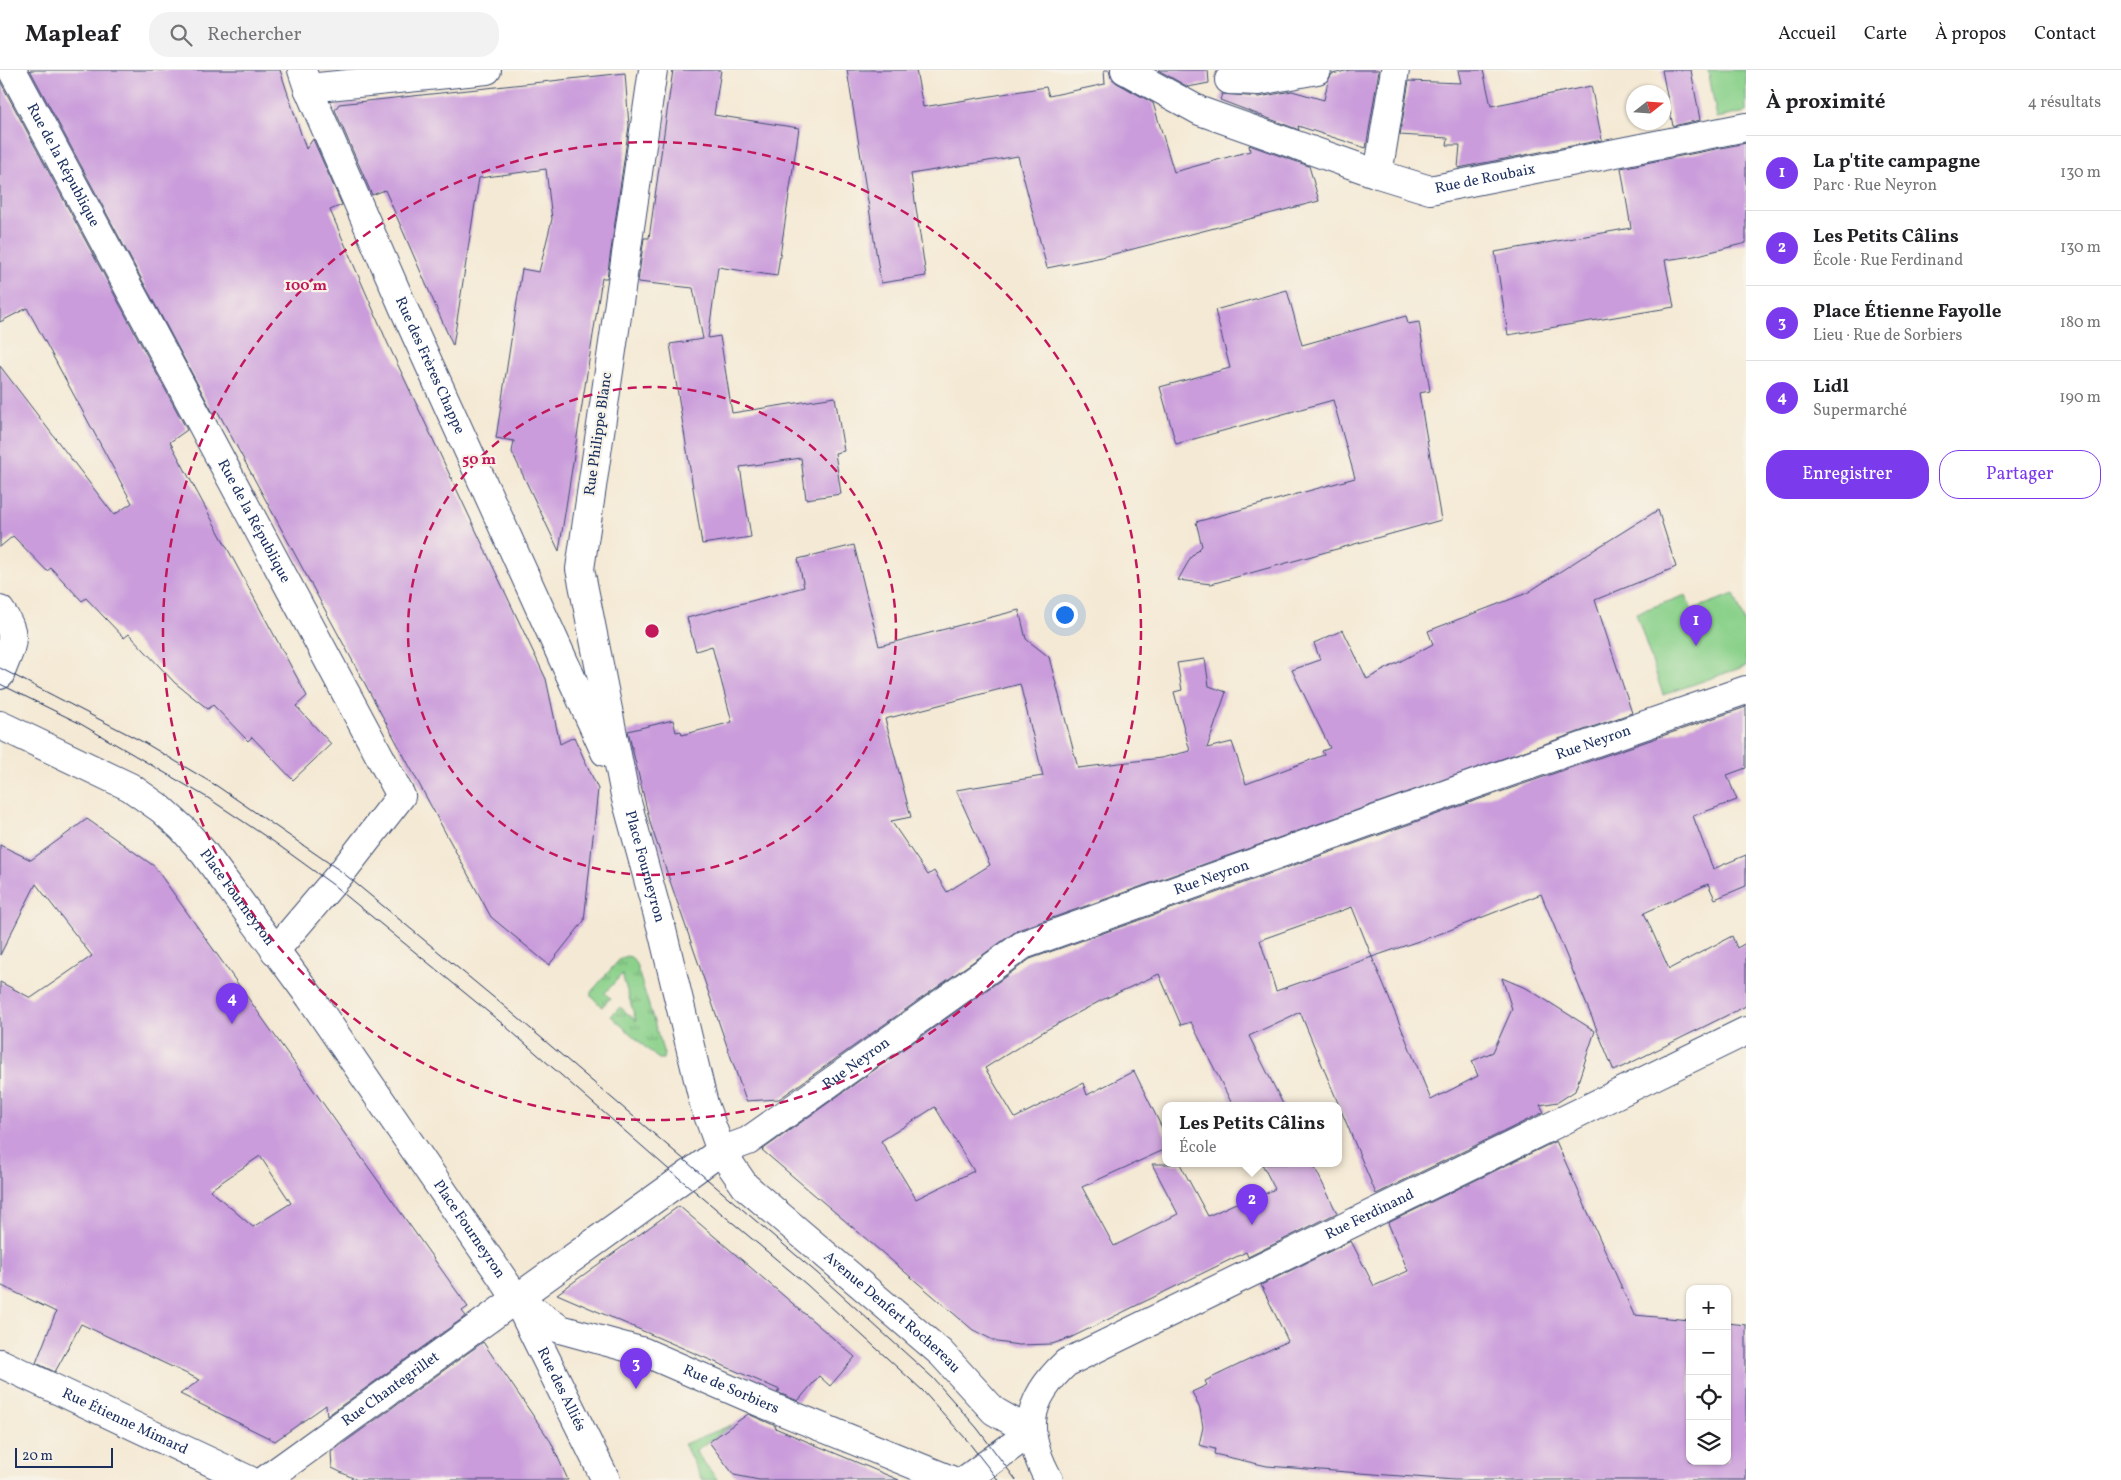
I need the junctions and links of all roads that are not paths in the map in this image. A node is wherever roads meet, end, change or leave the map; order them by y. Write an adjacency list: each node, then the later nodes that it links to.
1 (12, 70): 17 (street, Rue de la République)
2 (487, 70): 8 (street)
3 (653, 70): 16 (street, Rue Philippe Blanc)
4 (1125, 70): 9 (street, Rue de Roubaix)
5 (1317, 70): 7 (street)
6 (1395, 70): 11 (street)
7 (1229, 75): 9 (street)
8 (305, 79): 16 (street, Rue des Frères Chappe)
9 (1200, 111): 11 (street, Rue de Roubaix)
10 (1746, 127): 11 (street, Rue de Roubaix)
11 (1378, 174)
12 (0, 610): 13 (street)
13 (0, 675)
14 (1746, 690): 19 (street, Rue Neyron)
15 (0, 725): 17 (street, Place Fourneyron)
16 (625, 795): 19 (street, Place Fourneyron)
17 (275, 951): 20 (street, Place Fourneyron)
18 (1746, 1031): 22 (street, Rue Ferdinand)
19 (721, 1151): 20 (street); 22 (street, Avenue Denfert Rochereau)
20 (516, 1298): 24 (street, Rue Chantegrillet); 25 (street, Rue des Alliés); 26 (street, Rue de Sorbiers)
21 (0, 1363): 23 (street, Rue Étienne Mimard)
22 (1031, 1432): 27 (street); 28 (street)
23 (249, 1480)
24 (264, 1480)
25 (606, 1480)
26 (951, 1480)
27 (965, 1480)
28 (1049, 1480)

